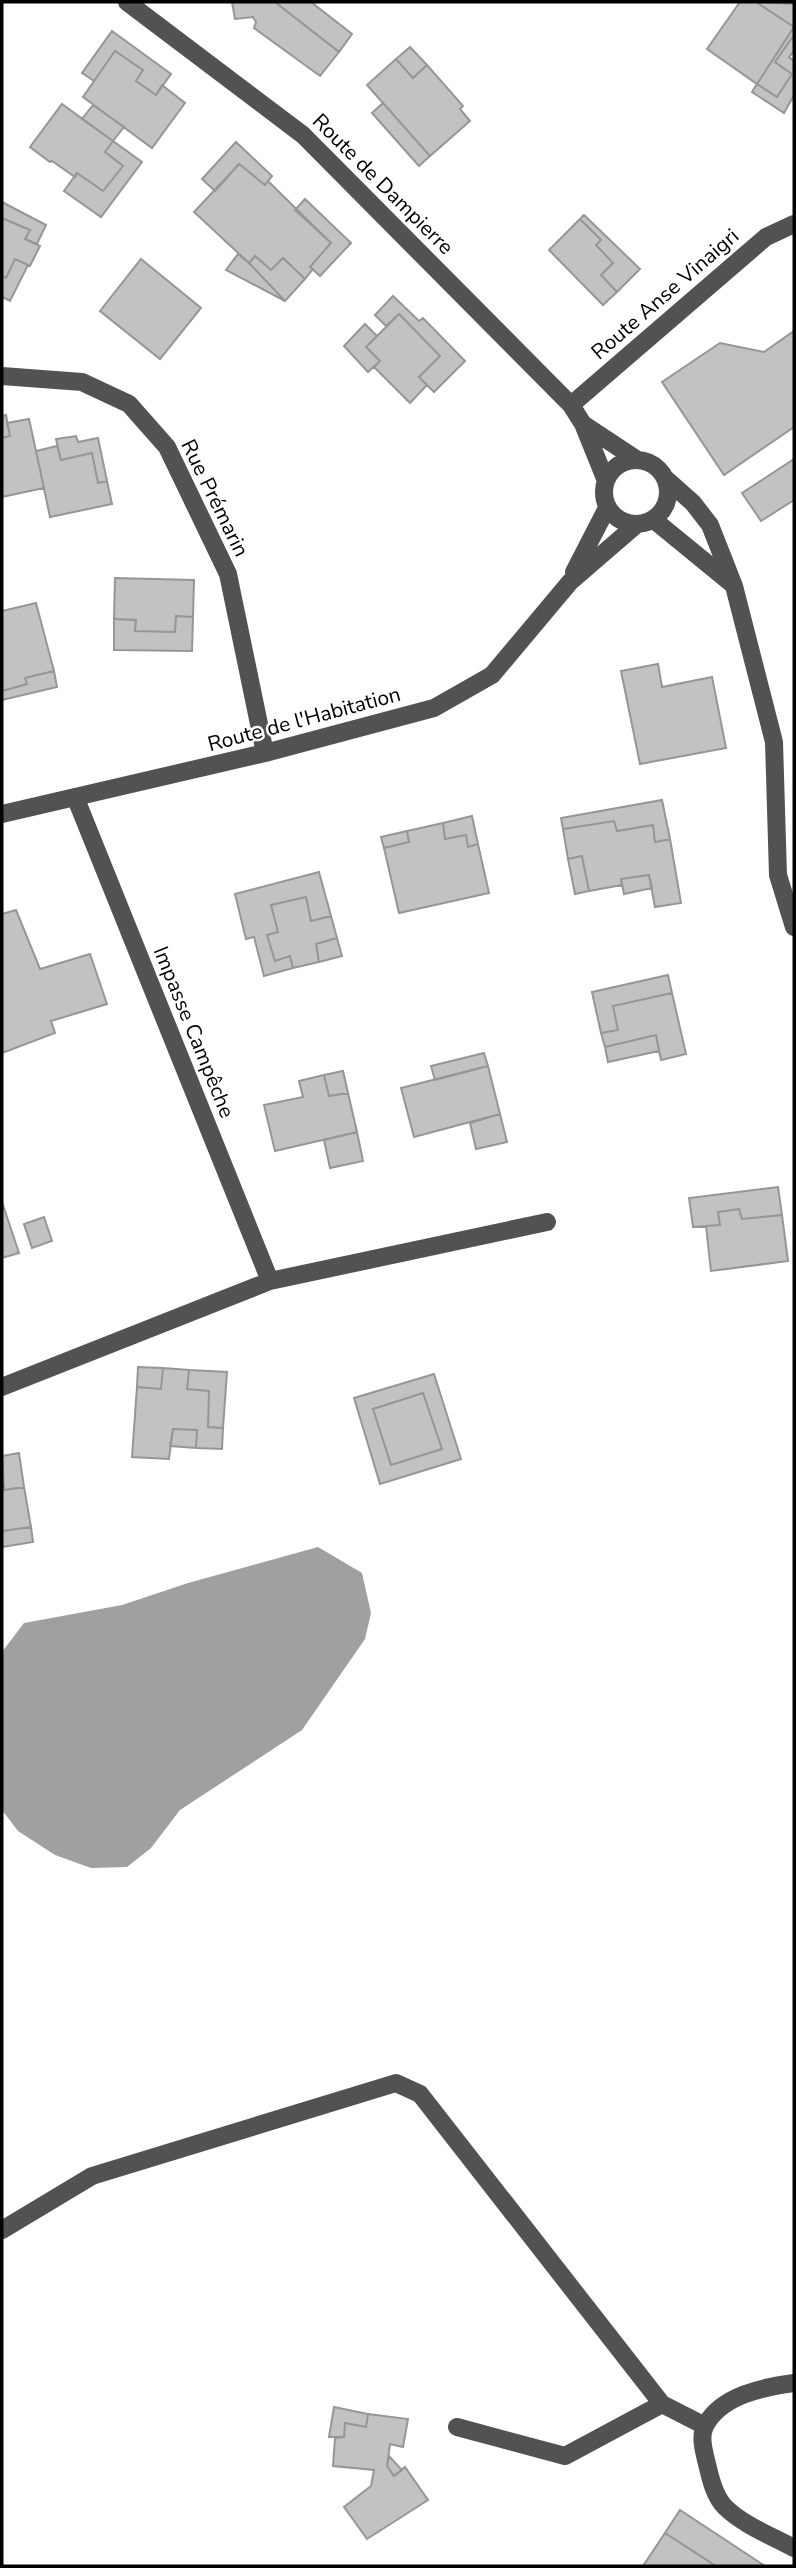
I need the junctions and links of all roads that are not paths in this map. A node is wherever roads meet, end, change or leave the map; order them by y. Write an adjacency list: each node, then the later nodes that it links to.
1 (127, 2): 4 (street, Route de Dampierre)
2 (794, 224): 4 (street, Route Anse Vinaigri)
3 (2, 376): 14 (street, Rue Prémarin)
4 (571, 405): 5 (street, Route de Dampierre)
5 (583, 424): 6 (street, Route de Dampierre); 8 (street, Route de Dampierre)
6 (636, 459): 7 (street); 8 (street)
7 (666, 479): 10 (street); 13 (street)
8 (606, 481): 9 (street)
9 (607, 508): 11 (street); 12 (street, Route de l'Habitation)
10 (654, 520): 11 (street); 13 (street)
11 (636, 525): 12 (street, Route de l'Habitation)
12 (570, 582): 14 (street, Route de l'Habitation)
13 (734, 586): 17 (street)
14 (265, 753): 15 (street, Route de l'Habitation)
15 (76, 799): 16 (street, Route de l'Habitation); 19 (street, Impasse Campêche)
16 (2, 814)
17 (794, 927)
18 (547, 1222): 19 (street)
19 (270, 1281): 20 (street)
20 (2, 1387)
21 (2, 2230): 23 (street)
22 (794, 2384): 24 (street)
23 (662, 2404): 24 (street); 25 (street)
24 (705, 2426): 26 (street)
25 (457, 2427)
26 (794, 2548)

